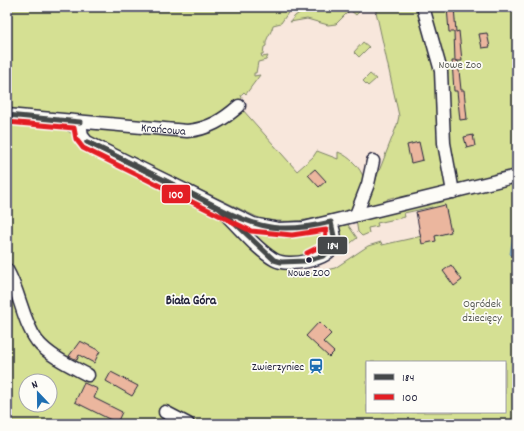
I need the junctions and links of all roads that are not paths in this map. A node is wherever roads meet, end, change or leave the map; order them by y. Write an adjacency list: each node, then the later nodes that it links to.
1 (423, 7): 7 (street)
2 (239, 106): 4 (street, Krańcowa)
3 (7, 115): 4 (street, Krańcowa)
4 (80, 122): 8 (street)
5 (373, 161): 9 (street)
6 (517, 176): 7 (street)
7 (453, 192): 9 (street)
8 (216, 206): 10 (street); 10 (street)
9 (356, 215): 10 (street)
10 (331, 222)
11 (7, 270): 12 (street)
12 (88, 375)
13 (165, 412): 14 (street)
14 (188, 424)

